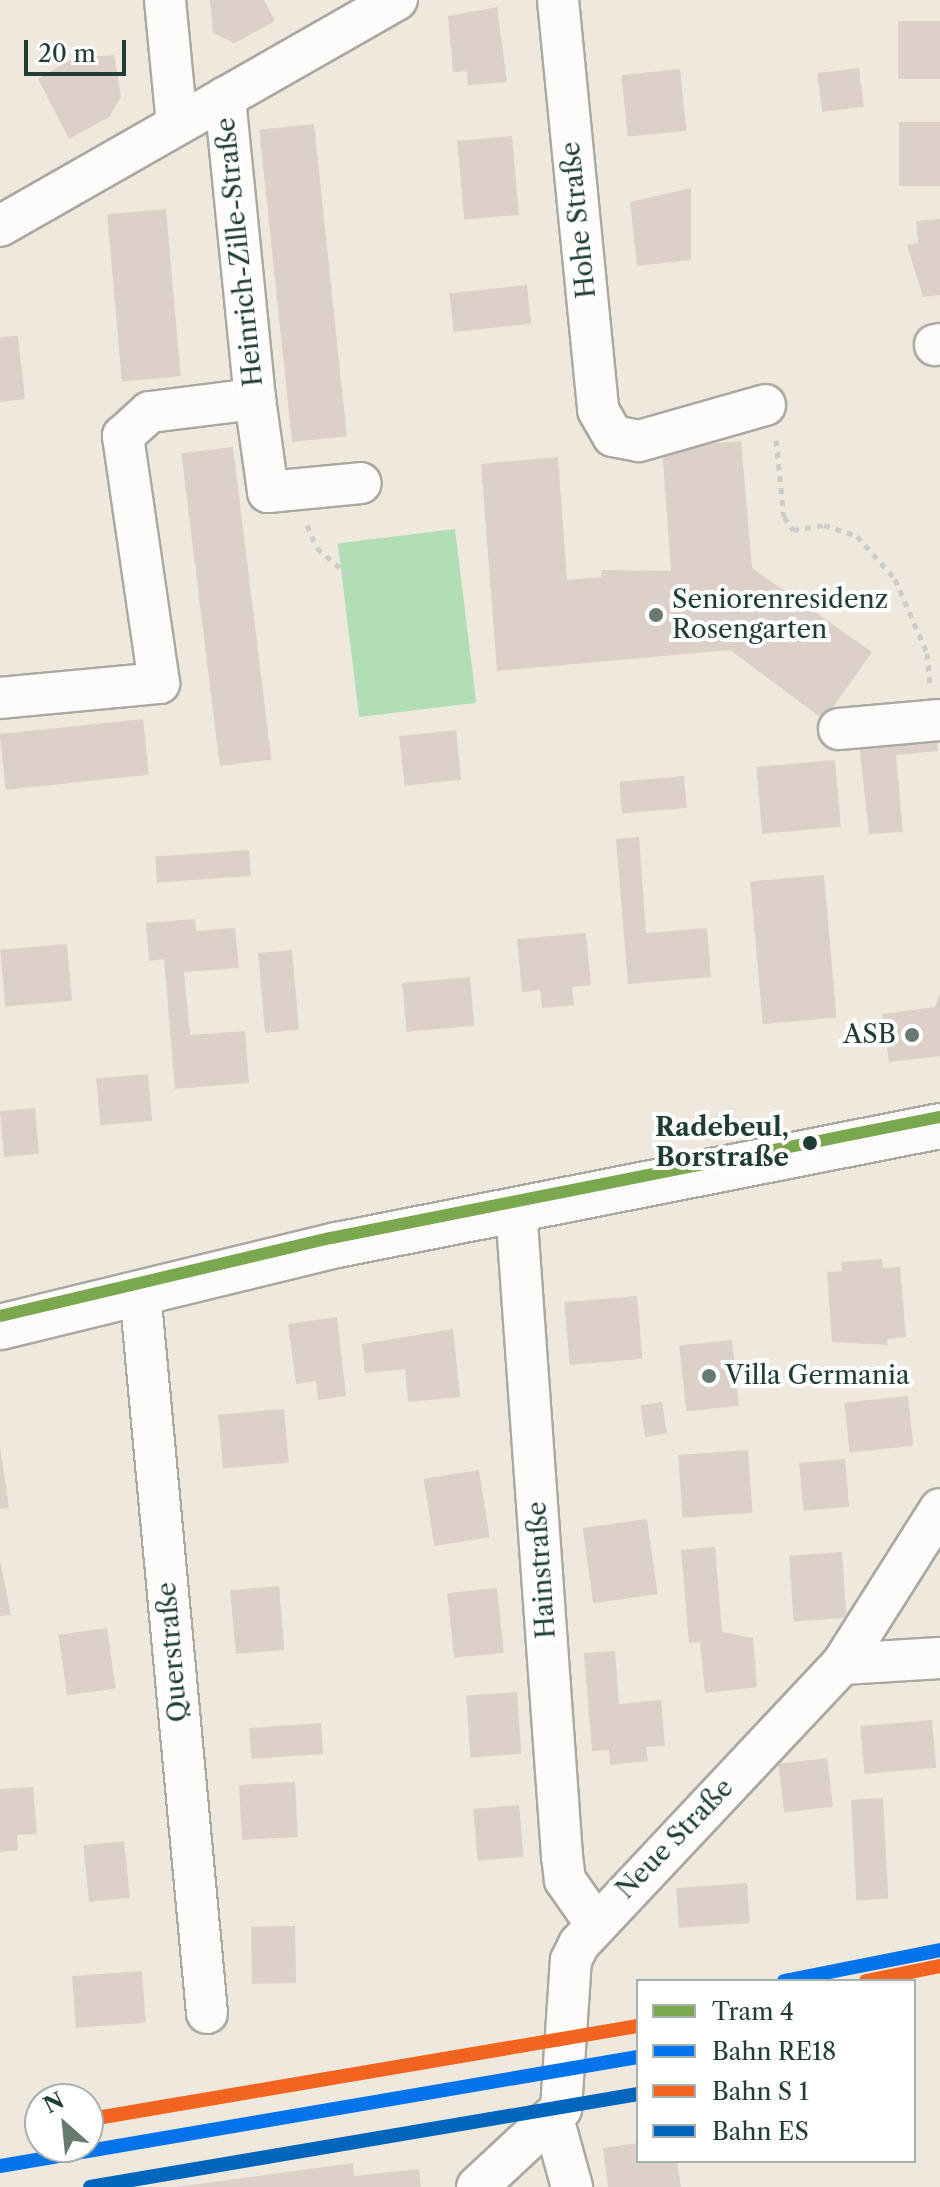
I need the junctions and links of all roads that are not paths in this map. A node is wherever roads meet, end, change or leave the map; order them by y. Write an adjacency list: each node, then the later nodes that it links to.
1 (165, 0): 5 (street)
2 (397, 0): 4 (street, Heinrich-Zille-Straße)
3 (558, 0): 8 (street, Hohe Straße)
4 (225, 97): 5 (street, Heinrich-Zille-Straße); 7 (street, Heinrich-Zille-Straße)
5 (177, 124): 6 (street, Heinrich-Zille-Straße)
6 (0, 226)
7 (255, 399): 9 (street); 10 (street, Heinrich-Zille-Straße)
8 (765, 405)
9 (361, 483)
10 (0, 698)
11 (937, 721): 12 (street)
12 (839, 729)
13 (940, 1126): 14 (main road)
14 (516, 1208): 15 (main road); 20 (street, Hainstraße)
15 (140, 1292): 16 (main road); 21 (street, Querstraße)
16 (0, 1327)
17 (940, 1509): 19 (street, Neue Straße)
18 (940, 1658): 19 (street)
19 (842, 1664): 20 (street, Neue Straße)
20 (595, 1923): 22 (street, Neue Straße)
21 (207, 2013)
22 (553, 2118): 23 (street); 24 (street)
23 (477, 2187)
24 (572, 2187)

